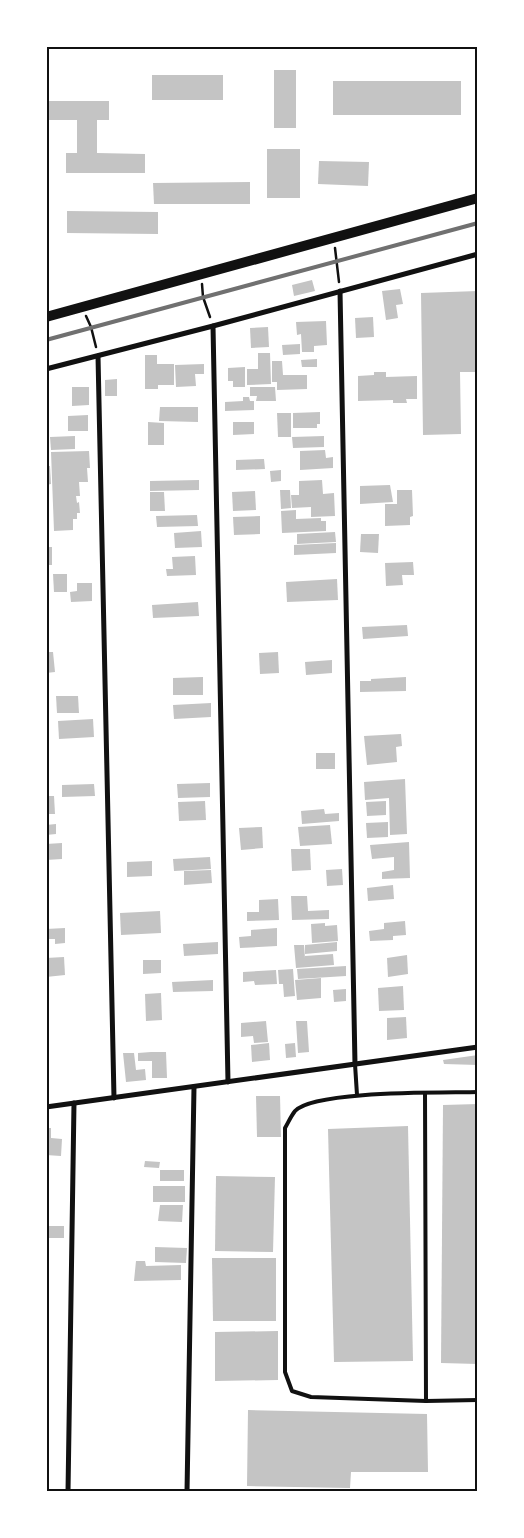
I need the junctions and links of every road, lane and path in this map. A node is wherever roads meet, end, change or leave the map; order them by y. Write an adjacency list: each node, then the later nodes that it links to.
1 (478, 198): 2 (main road)
2 (334, 237): 4 (main road); 5 (path)
3 (478, 254): 5 (street)
4 (202, 274): 6 (main road); 8 (path)
5 (340, 291): 8 (street); 12 (street)
6 (82, 307): 7 (main road); 9 (path)
7 (46, 317)
8 (213, 326): 9 (street); 13 (street)
9 (98, 356): 10 (street); 18 (street)
10 (46, 369)
11 (478, 1047): 12 (street)
12 (355, 1064): 13 (street); 17 (lane)
13 (228, 1082): 14 (street)
14 (194, 1086): 18 (street); 24 (street)
15 (478, 1092): 16 (lane)
16 (426, 1093): 17 (lane); 22 (lane)
17 (357, 1095): 22 (lane)
18 (114, 1098): 19 (street)
19 (74, 1103): 20 (street); 23 (street)
20 (46, 1107)
21 (478, 1400): 22 (lane)
22 (426, 1401)
23 (68, 1492)
24 (187, 1492)

